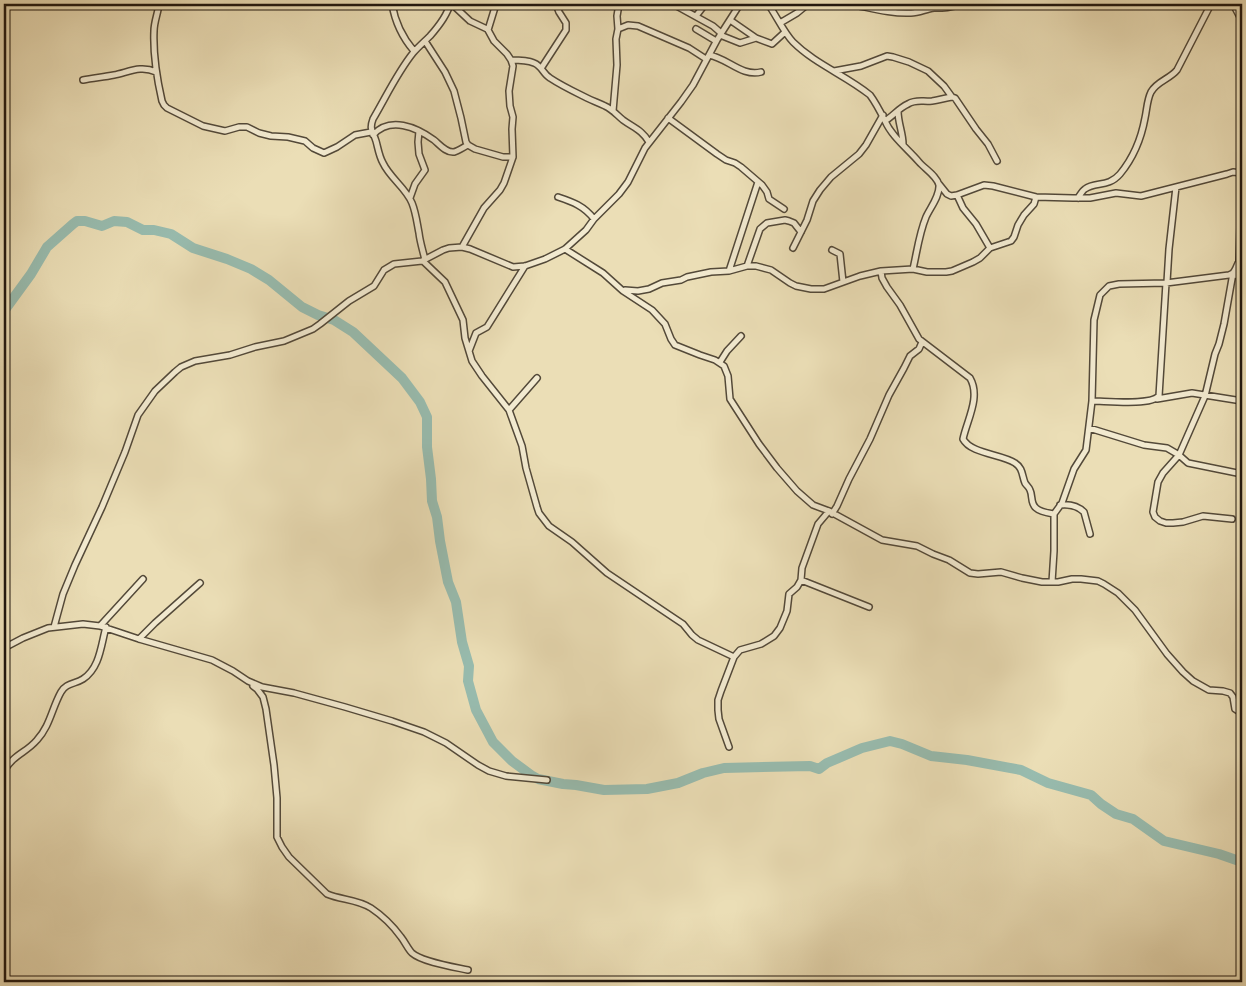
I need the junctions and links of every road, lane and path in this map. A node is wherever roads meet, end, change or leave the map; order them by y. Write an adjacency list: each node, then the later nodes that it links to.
1 (159, 4): 33 (street)
2 (392, 4): 28 (street)
3 (450, 4): 21 (street); 27 (street)
4 (496, 4): 21 (street)
5 (556, 4): 31 (street)
6 (619, 4): 22 (street)
7 (673, 4): 16 (street)
8 (706, 4): 16 (street)
9 (740, 4): 17 (street)
10 (768, 4): 19 (street)
11 (808, 4): 19 (street)
12 (850, 4): 13 (street)
13 (960, 4)
14 (1211, 4): 58 (street)
15 (1233, 4): 18 (street)
16 (696, 16): 24 (street)
17 (730, 20): 24 (street); 25 (street)
18 (1242, 21)
19 (780, 22): 23 (street)
20 (696, 28): 26 (street)
21 (488, 29): 30 (street)
22 (618, 29): 29 (street); 37 (street)
23 (785, 32): 25 (street); 32 (street)
24 (721, 34): 25 (street); 26 (street)
25 (756, 38)
26 (716, 40): 29 (street)
27 (425, 41): 28 (street); 45 (street)
28 (414, 51): 42 (street)
29 (708, 57): 34 (street); 39 (street)
30 (511, 60): 31 (street); 46 (street)
31 (542, 67): 37 (street)
32 (834, 71): 36 (street); 40 (street)
33 (156, 72): 35 (street); 42 (street)
34 (762, 72)
35 (83, 80)
36 (952, 97): 38 (street); 47 (street)
37 (613, 111): 43 (street)
38 (898, 111): 40 (street); 44 (street)
39 (668, 118): 43 (street); 49 (street)
40 (884, 118): 44 (street); 61 (street)
41 (419, 131): 42 (street); 45 (street); 57 (street)
42 (372, 133): 57 (street)
43 (649, 142): 60 (street)
44 (903, 144): 50 (street)
45 (468, 145): 46 (street)
46 (513, 157): 62 (street)
47 (997, 160)
48 (1242, 174): 51 (street); 73 (street)
49 (758, 182): 59 (street); 72 (street)
50 (939, 184): 52 (street); 55 (street)
51 (1176, 187): 58 (street); 76 (street)
52 (947, 194): 53 (street); 55 (street)
53 (956, 195): 56 (street); 64 (street)
54 (558, 197): 60 (street)
55 (936, 197): 70 (street)
56 (1036, 197): 58 (street); 64 (street)
57 (410, 198): 67 (street)
58 (1078, 198)
59 (784, 209)
60 (594, 219): 65 (street)
61 (801, 232): 63 (street); 69 (street)
62 (462, 247): 67 (street); 68 (street)
63 (793, 248)
64 (990, 248): 70 (street)
65 (565, 249): 68 (street); 77 (street)
66 (832, 250): 75 (street)
67 (424, 260): 80 (street); 101 (street)
68 (525, 266): 80 (street)
69 (747, 266): 72 (street); 75 (street)
70 (913, 269): 71 (street)
71 (881, 270): 75 (street); 79 (street)
72 (729, 271): 77 (street)
73 (1233, 274): 74 (street); 76 (street); 83 (street)
74 (1242, 276)
75 (844, 282)
76 (1166, 282): 84 (street); 85 (street)
77 (622, 289): 81 (street)
78 (741, 336): 81 (street)
79 (922, 342): 92 (street); 93 (street)
80 (469, 351): 87 (street)
81 (720, 362): 92 (street)
82 (537, 378): 87 (street)
83 (1205, 396): 84 (street); 86 (street); 89 (street)
84 (1157, 399): 85 (street)
85 (1092, 401): 88 (street)
86 (1242, 401)
87 (509, 410): 105 (street)
88 (1089, 428): 89 (street); 91 (street)
89 (1180, 455): 90 (street); 94 (street)
90 (1242, 474)
91 (1060, 505): 93 (street); 95 (street)
92 (830, 512): 97 (street); 98 (street)
93 (1054, 514): 98 (street)
94 (1232, 519)
95 (1090, 534)
96 (143, 579): 102 (street)
97 (801, 580): 100 (street); 105 (street)
98 (1052, 582): 107 (street)
99 (200, 583): 103 (street)
100 (868, 607)
101 (54, 627): 102 (street); 104 (street)
102 (103, 627): 103 (street); 109 (street)
103 (139, 639): 106 (street)
104 (4, 648)
105 (734, 657): 108 (street)
106 (248, 681): 110 (street); 111 (street)
107 (1242, 712)
108 (729, 747)
109 (4, 771)
110 (547, 780)
111 (468, 970)

